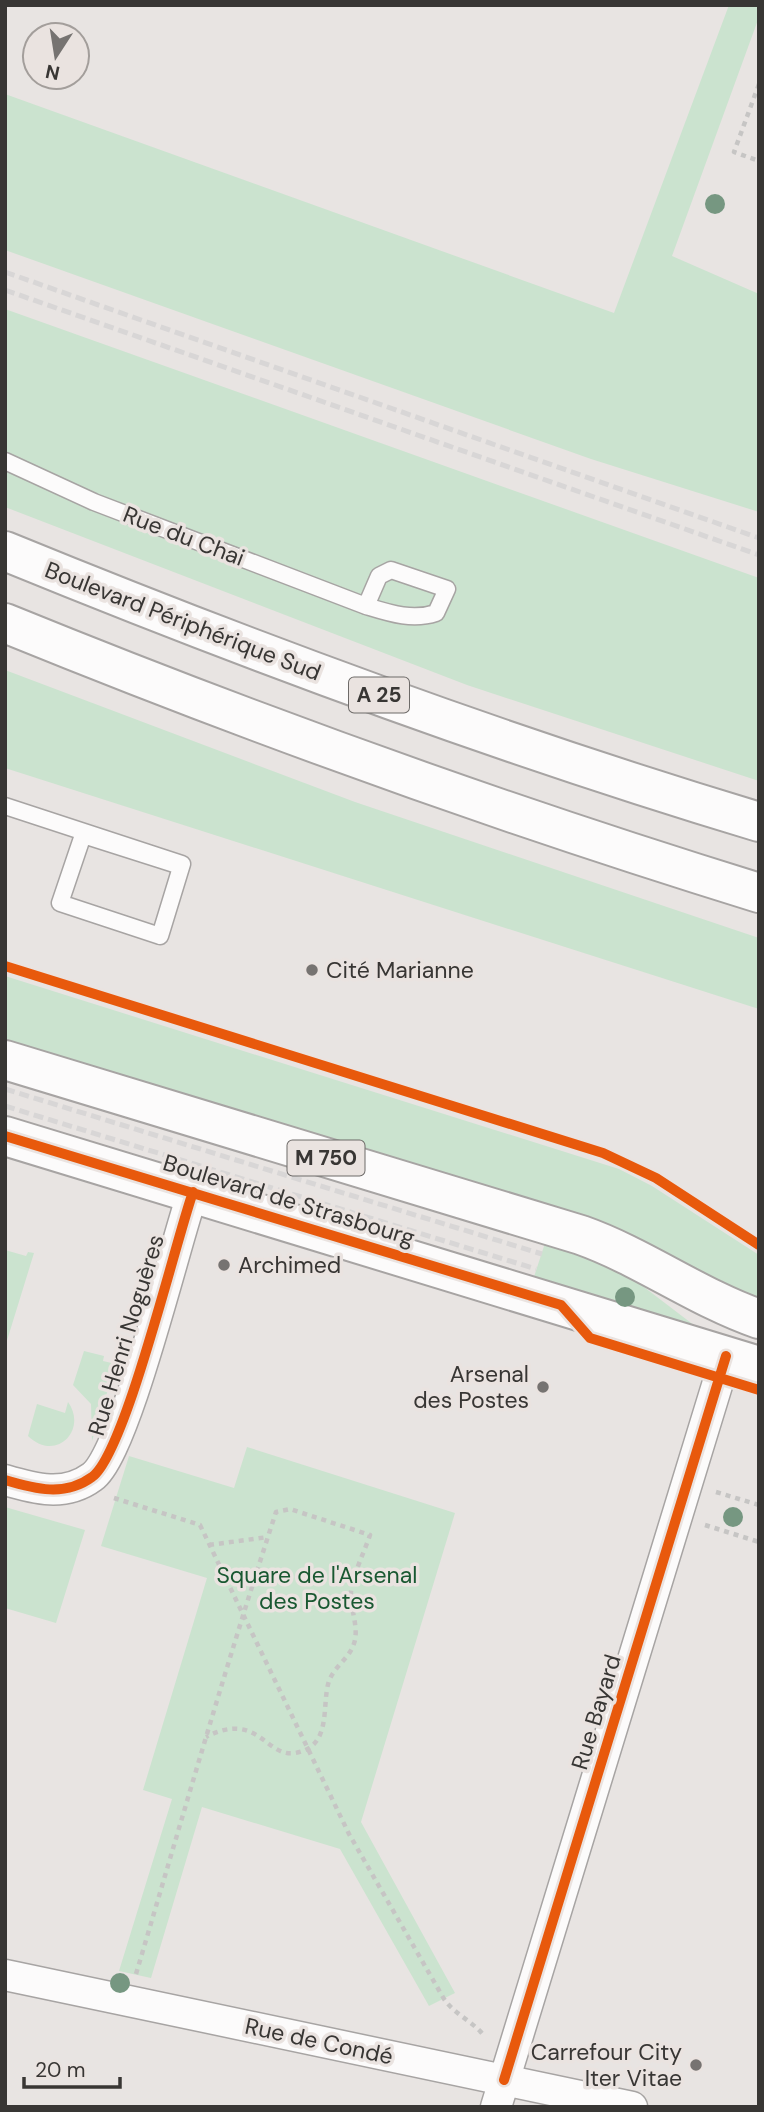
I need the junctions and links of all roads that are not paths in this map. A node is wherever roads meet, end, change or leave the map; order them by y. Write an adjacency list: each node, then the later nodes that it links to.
1 (5, 461): 3 (lane, Rue du Chai)
2 (5, 551): 6 (main road, Boulevard Périphérique Sud / A 25)
3 (366, 606): 3 (lane, Rue du Chai)
4 (5, 624): 8 (main road)
5 (5, 806): 7 (lane)
6 (759, 822)
7 (174, 864)
8 (759, 892)
9 (5, 1060): 12 (main road, M 750)
10 (5, 1136): 11 (main road, Boulevard de Strasbourg)
11 (192, 1192): 14 (main road, Boulevard de Strasbourg); 15 (street, Rue Henri Noguères)
12 (643, 1265): 13 (main road, M 750); 14 (main road)
13 (759, 1319)
14 (748, 1358): 17 (street, Rue Bayard)
15 (5, 1480)
16 (5, 1975): 17 (street, Rue de Condé)
17 (504, 2081): 18 (street, Rue de Condé)
18 (632, 2107)

